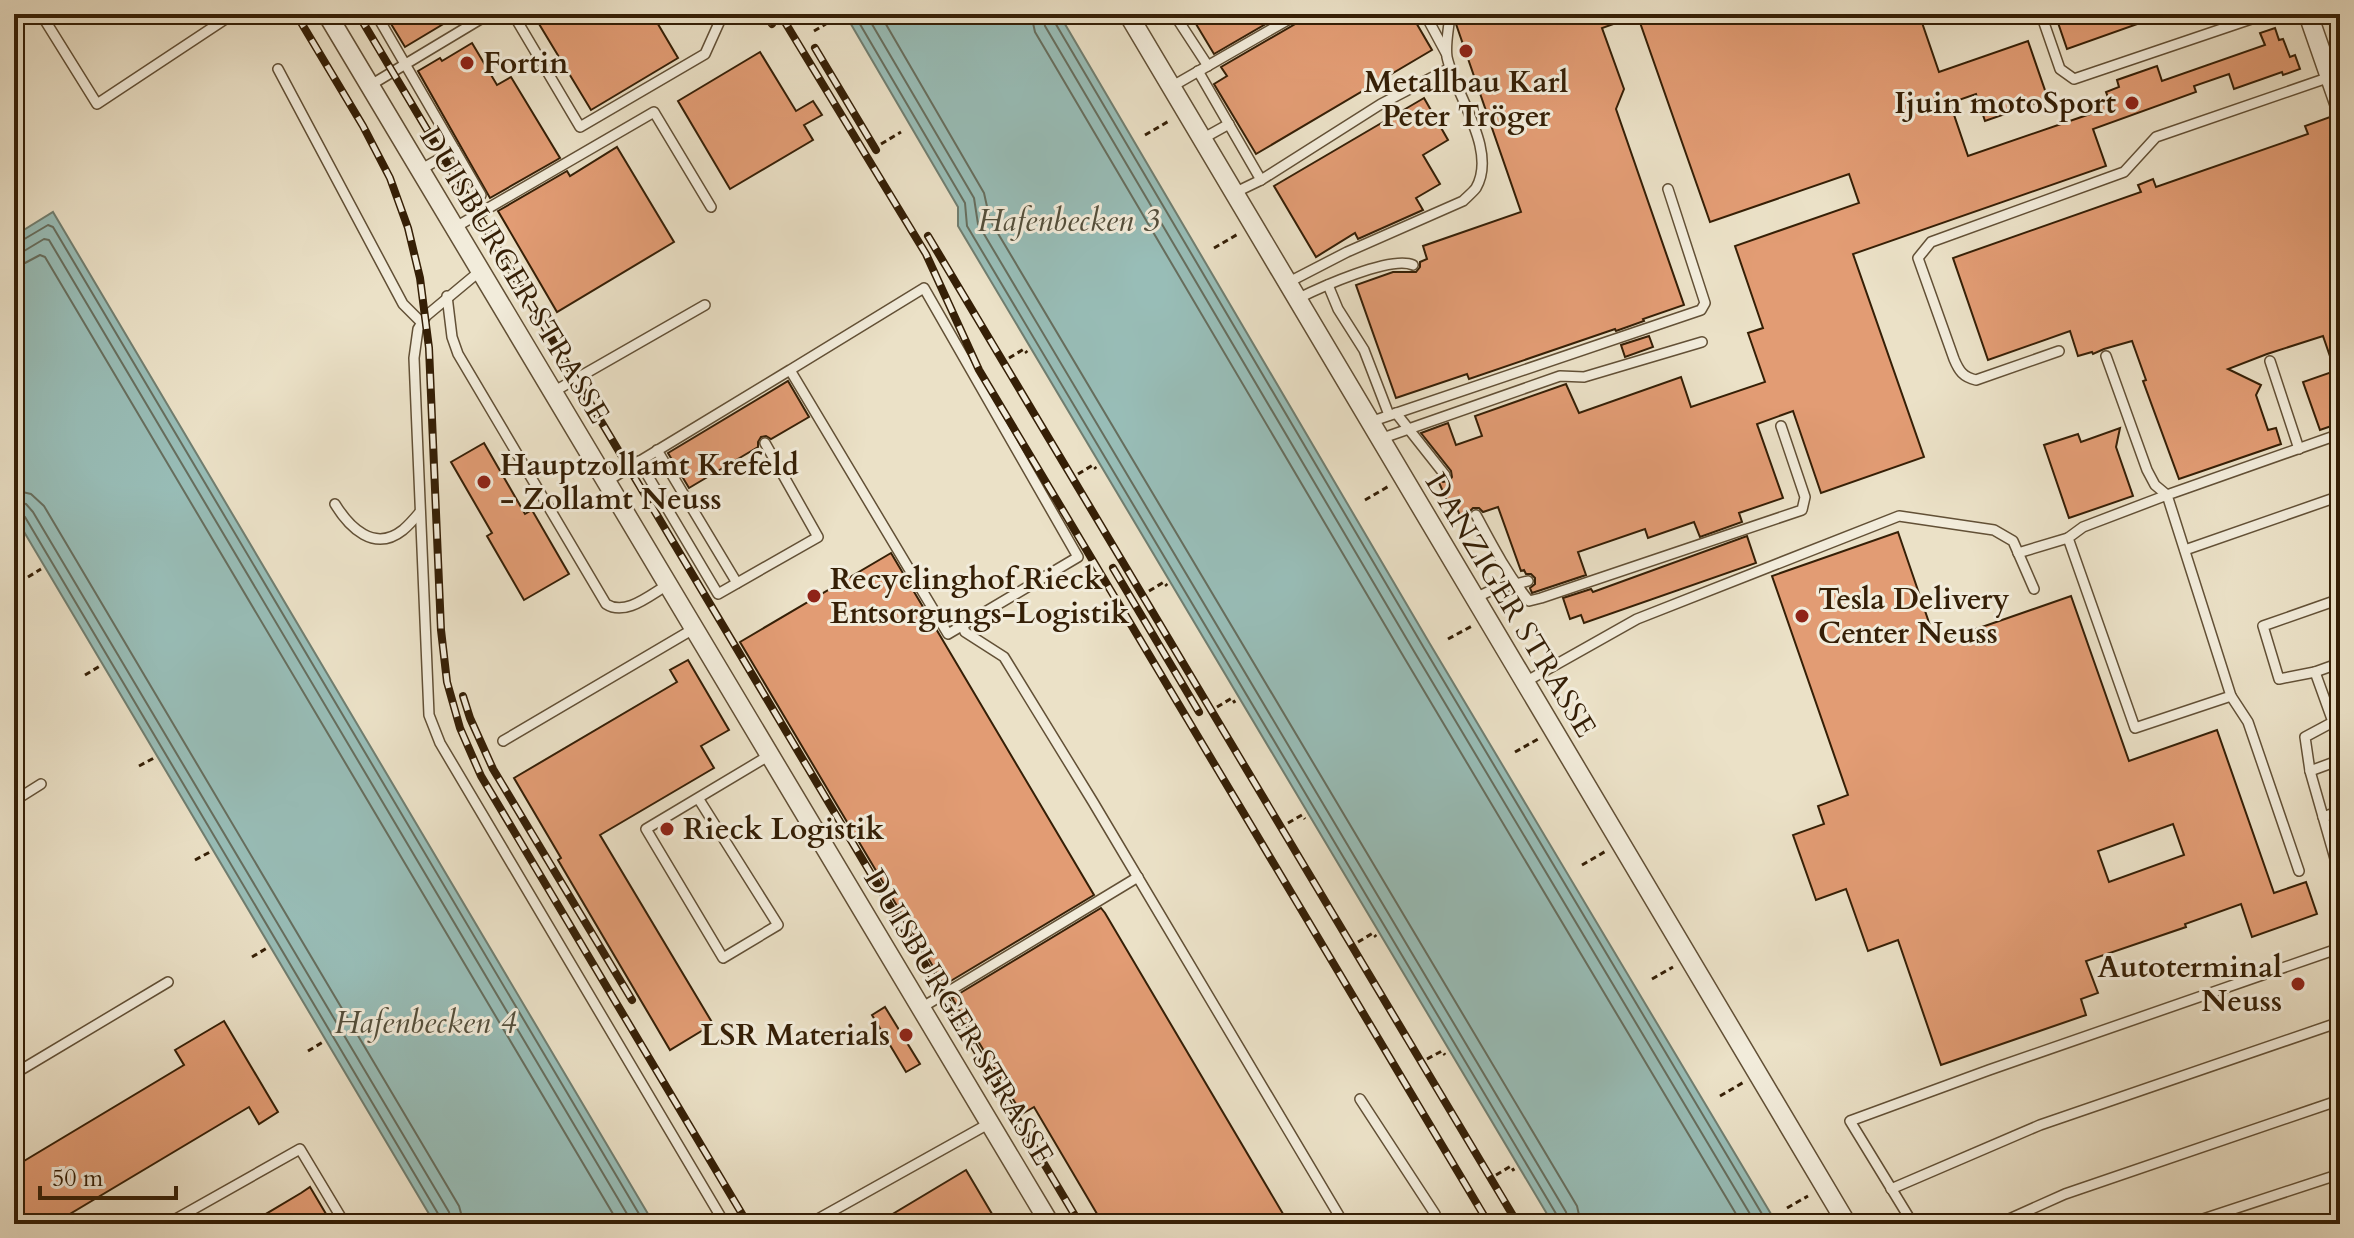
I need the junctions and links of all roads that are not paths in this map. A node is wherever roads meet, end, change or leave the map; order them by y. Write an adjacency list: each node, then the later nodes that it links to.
1 (41, 14): 2 (lane)
2 (233, 14)
3 (327, 14): 23 (street, DUISBURGER STRASSE)
4 (376, 14): 17 (lane)
5 (489, 14): 17 (lane)
6 (513, 14): 7 (lane)
7 (723, 14)
8 (1128, 14): 24 (street, DANZIGER STRASSE)
9 (1174, 14): 18 (lane)
10 (1298, 14): 18 (lane)
11 (1425, 14): 16 (lane)
12 (1450, 14): 16 (lane)
13 (2034, 14): 14 (lane)
14 (2266, 14)
15 (2308, 14): 22 (street)
16 (1446, 54): 19 (lane)
17 (405, 65): 23 (lane); 28 (lane)
18 (1208, 66): 21 (lane)
19 (1450, 68): 30 (lane); 39 (lane)
20 (278, 69): 42 (lane)
21 (1198, 71): 24 (lane); 26 (lane)
22 (2330, 77): 25 (street); 44 (lane)
23 (369, 86): 29 (street, DUISBURGER STRASSE)
24 (1171, 87): 27 (street, DANZIGER STRASSE)
25 (2340, 106)
26 (1229, 124): 27 (lane); 30 (lane)
27 (1202, 139): 32 (street, DANZIGER STRASSE)
28 (455, 150): 29 (lane); 33 (lane)
29 (420, 170): 35 (street, DUISBURGER STRASSE)
30 (1261, 180): 32 (lane)
31 (1668, 189): 49 (lane)
32 (1234, 193): 39 (street, DANZIGER STRASSE)
33 (481, 195)
34 (711, 207): 35 (lane)
35 (454, 228): 37 (street, DUISBURGER STRASSE)
36 (1413, 265): 38 (lane)
37 (480, 271): 40 (lane); 48 (street, DUISBURGER STRASSE)
38 (1328, 285): 39 (lane); 49 (lane)
39 (1292, 291): 50 (street, DANZIGER STRASSE)
40 (447, 296): 42 (lane); 71 (lane)
41 (705, 305): 48 (lane)
42 (421, 322): 64 (lane)
43 (1702, 342): 52 (lane)
44 (2059, 351)
45 (2106, 356): 61 (lane)
46 (2270, 361): 56 (lane)
47 (790, 370): 57 (lane); 76 (lane); 76 (lane)
48 (553, 392): 60 (street, DUISBURGER STRASSE)
49 (1393, 414): 50 (lane); 52 (lane)
50 (1370, 422): 54 (street, DANZIGER STRASSE)
51 (1781, 426): 72 (lane)
52 (1408, 428): 54 (lane); 59 (lane)
53 (2340, 434): 56 (lane)
54 (1380, 439): 74 (street, DANZIGER STRASSE)
55 (765, 443): 70 (lane)
56 (2299, 449): 61 (lane)
57 (657, 450): 58 (lane); 70 (lane)
58 (639, 461): 60 (lane); 70 (lane)
59 (1445, 475)
60 (607, 481): 71 (street, DUISBURGER STRASSE)
61 (2167, 495): 66 (lane); 67 (lane)
62 (2340, 496): 67 (lane)
63 (335, 504): 64 (lane)
64 (420, 512): 107 (lane)
65 (1476, 515): 72 (lane)
66 (2068, 538): 68 (lane); 81 (lane)
67 (2185, 550): 81 (lane)
68 (2018, 553): 73 (lane); 80 (lane)
69 (1528, 581): 72 (lane)
70 (737, 583)
71 (669, 584): 77 (street, DUISBURGER STRASSE)
72 (1517, 586): 74 (lane)
73 (2034, 589)
74 (1475, 598): 80 (street, DANZIGER STRASSE)
75 (2340, 599): 79 (lane)
76 (963, 626): 94 (lane)
77 (695, 628): 83 (lane); 84 (street, DUISBURGER STRASSE)
78 (2340, 663): 79 (lane)
79 (2315, 672): 82 (lane)
80 (1525, 682): 112 (street, DANZIGER STRASSE)
81 (2231, 696): 92 (lane)
82 (2336, 721): 86 (lane)
83 (503, 741)
84 (770, 755): 88 (lane); 97 (street, DUISBURGER STRASSE)
85 (2340, 760): 86 (lane)
86 (2310, 771): 91 (lane)
87 (41, 784): 89 (lane)
88 (698, 798): 88 (lane)
89 (14, 801)
90 (2340, 811): 91 (lane)
91 (2323, 817): 93 (lane)
92 (2299, 871)
93 (2340, 876)
94 (1138, 877): 97 (lane); 110 (lane)
95 (2340, 948): 104 (lane)
96 (168, 982): 99 (lane)
97 (921, 1008): 102 (street, DUISBURGER STRASSE)
98 (2340, 1022): 104 (lane)
99 (14, 1074)
100 (1360, 1099): 111 (lane)
101 (2340, 1100): 114 (lane)
102 (990, 1123): 108 (lane); 109 (street, DUISBURGER STRASSE)
103 (2340, 1174): 115 (lane)
104 (1891, 1189): 113 (lane)
105 (167, 1224): 106 (lane)
106 (345, 1224)
107 (725, 1224)
108 (809, 1224)
109 (1050, 1224)
110 (1344, 1224)
111 (1437, 1224)
112 (1847, 1224)
113 (1913, 1224)
114 (1998, 1224)
115 (2188, 1224)

